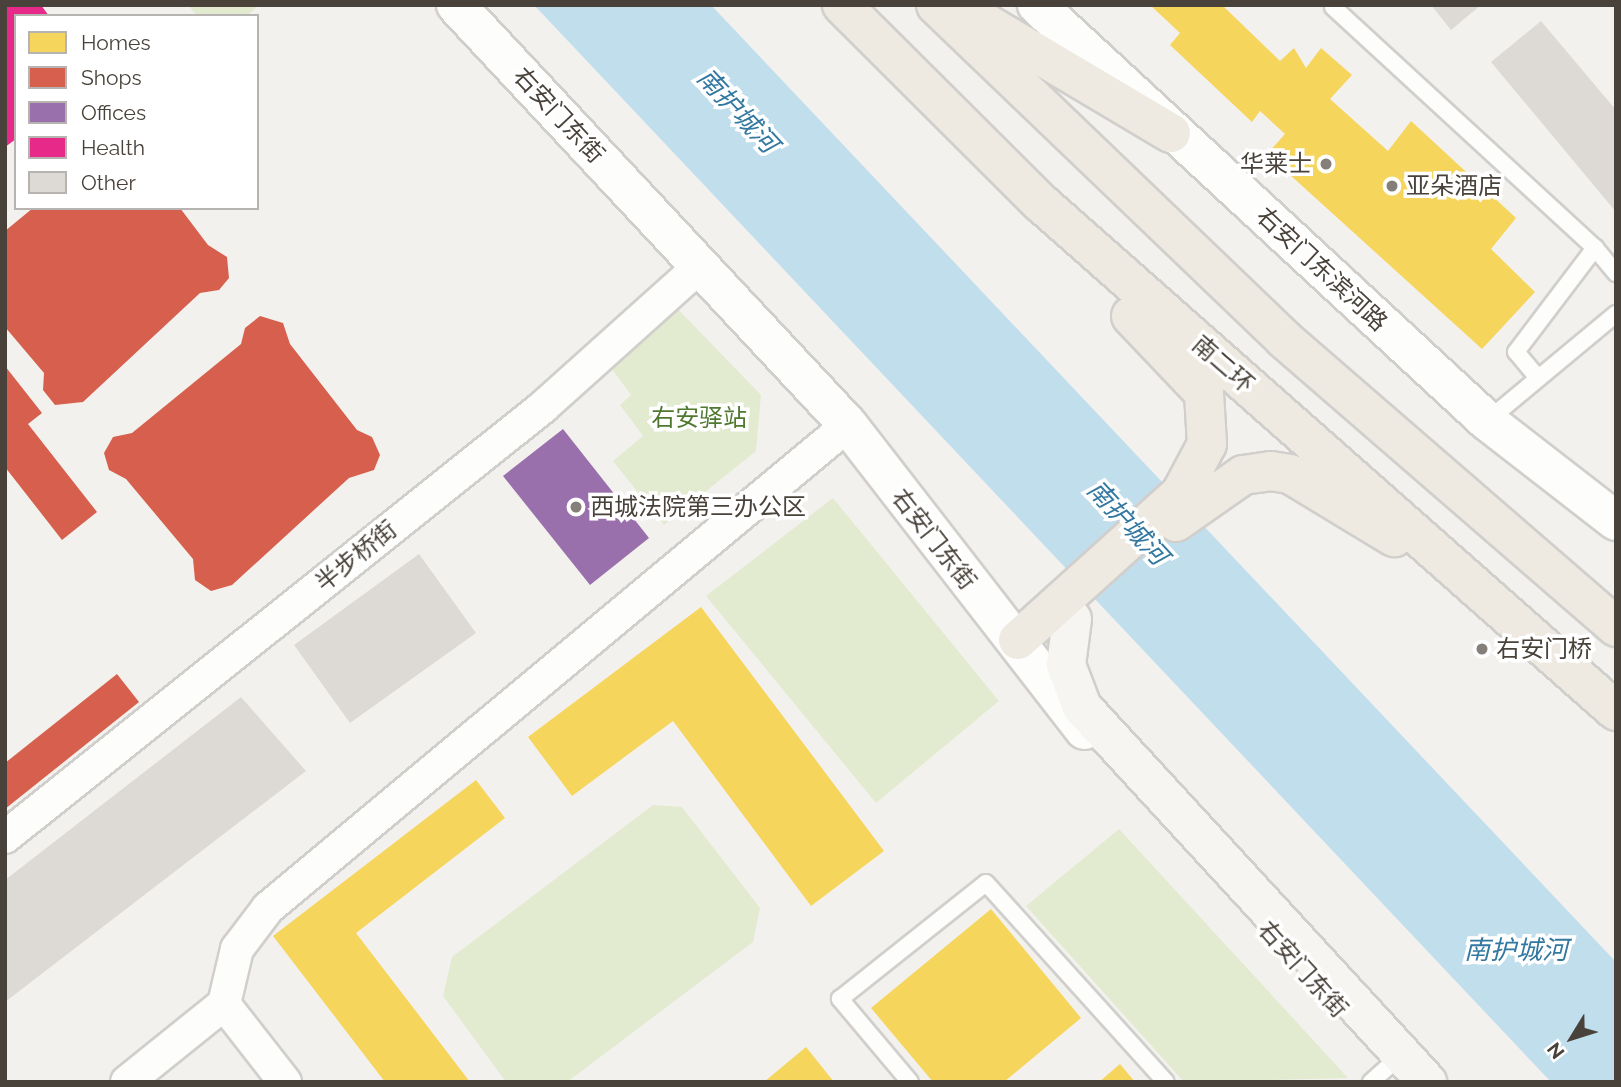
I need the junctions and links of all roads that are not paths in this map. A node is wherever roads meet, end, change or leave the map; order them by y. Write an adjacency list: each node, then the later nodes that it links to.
1 (456, 5): 10 (street, 右安门东街)
2 (842, 5): 8 (highway, 南二环)
3 (936, 5): 20 (highway)
4 (956, 5): 7 (highway)
5 (1037, 5): 7 (street, 右安门东滨河路)
6 (1333, 6): 9 (lane)
7 (1171, 133): 14 (street, 右安门东滨河路)
8 (1041, 203): 16 (highway); 18 (highway, 南二环)
9 (1595, 248): 11 (lane); 13 (lane)
10 (700, 266): 15 (street, 右安门东街); 23 (street, 半步桥街)
11 (1616, 273)
12 (1616, 314): 13 (lane)
13 (1538, 377): 14 (lane)
14 (1487, 421): 17 (street, 右安门东滨河路)
15 (848, 425): 21 (street, 右安门东街); 24 (street)
16 (1206, 481): 18 (highway); 19 (highway)
17 (1616, 521)
18 (1432, 549): 22 (highway, 南二环)
19 (1072, 610): 21 (highway); 30 (main road)
20 (1616, 627)
21 (1026, 649): 25 (street, 右安门东街)
22 (1616, 710)
23 (5, 838)
24 (224, 1004): 26 (street); 27 (street)
25 (1388, 1077)
26 (127, 1082)
27 (285, 1082)
28 (910, 1082): 29 (lane)
29 (1166, 1082)
30 (1427, 1082)

